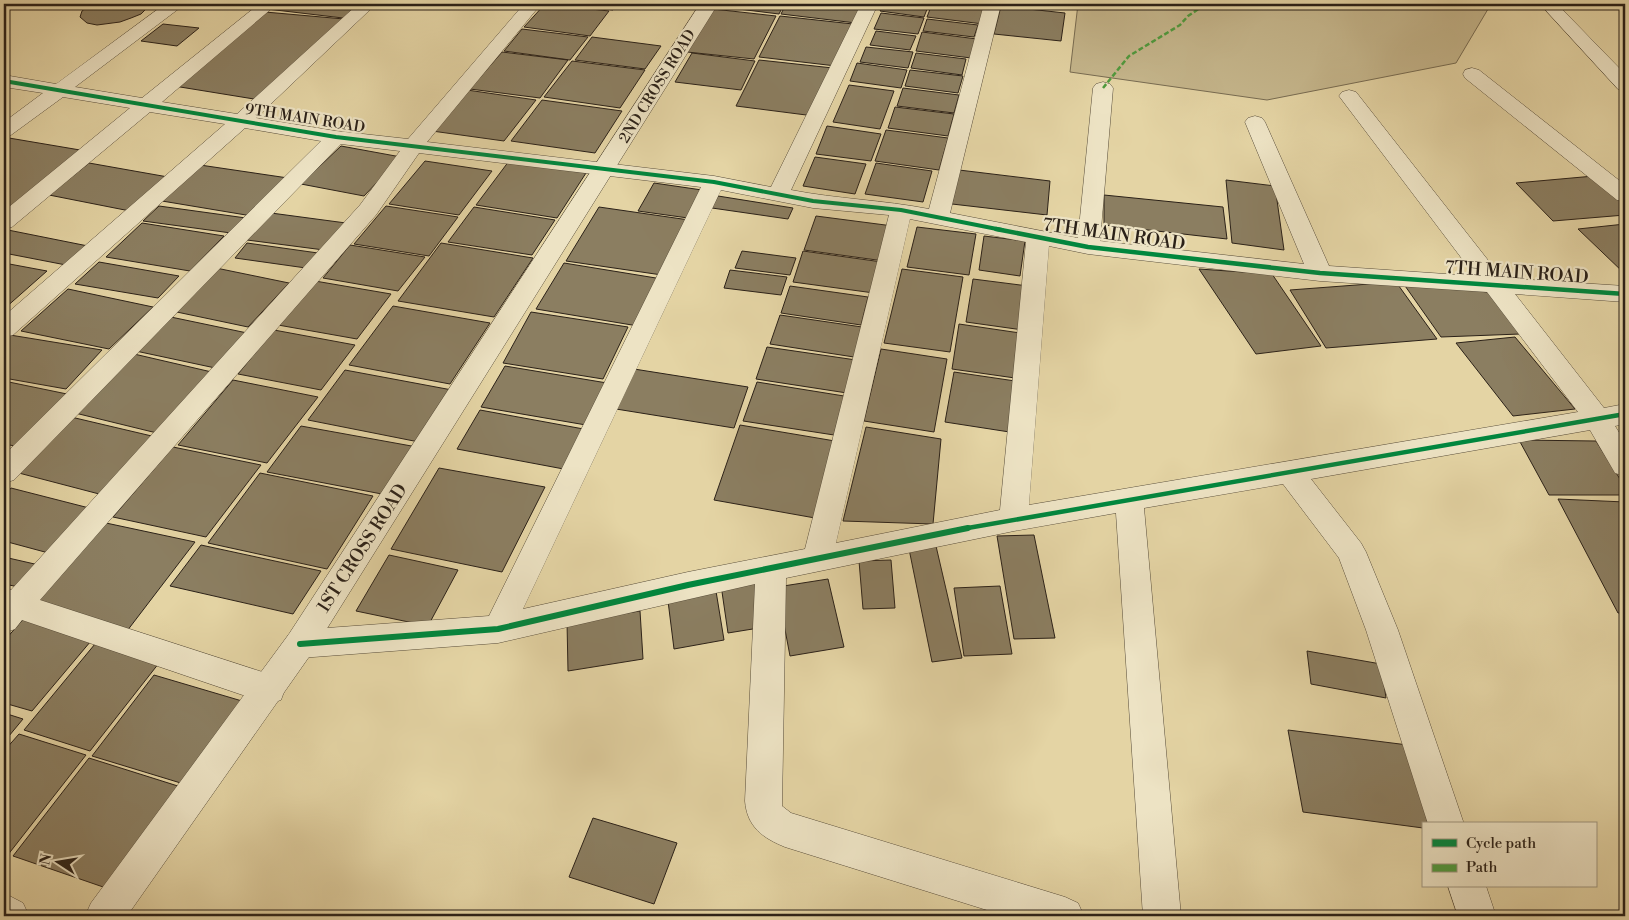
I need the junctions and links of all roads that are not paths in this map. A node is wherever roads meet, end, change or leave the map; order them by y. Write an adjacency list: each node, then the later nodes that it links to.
1 (176, 4): 13 (street)
2 (269, 4): 15 (street)
3 (368, 4): 16 (street)
4 (533, 4): 20 (street)
5 (709, 4): 21 (street, 2ND CROSS ROAD)
6 (870, 4): 23 (street)
7 (994, 4): 26 (street)
8 (1548, 4): 11 (street)
9 (1472, 74): 24 (street)
10 (4, 81): 13 (street, 9TH MAIN ROAD)
11 (1625, 85)
12 (1103, 88): 29 (street)
13 (58, 91): 15 (street, 9TH MAIN ROAD); 18 (street)
14 (1349, 96): 31 (street)
15 (147, 106): 16 (street, 9TH MAIN ROAD); 27 (street)
16 (241, 121): 19 (street, 9TH MAIN ROAD); 33 (street)
17 (1255, 122): 30 (street)
18 (4, 131)
19 (336, 137): 20 (street, 9TH MAIN ROAD); 38 (street)
20 (414, 145): 21 (street, 9TH MAIN ROAD); 43 (street)
21 (604, 169): 22 (street, 7TH MAIN ROAD); 45 (street, 1ST CROSS ROAD)
22 (714, 182): 23 (street, 7TH MAIN ROAD); 44 (street)
23 (778, 195): 25 (street, 7TH MAIN ROAD)
24 (1625, 195)
25 (901, 210): 26 (street, 7TH MAIN ROAD); 41 (street)
26 (938, 217): 28 (street, 7TH MAIN ROAD)
27 (4, 222)
28 (1038, 238): 29 (street, 7TH MAIN ROAD); 40 (street)
29 (1088, 247): 30 (street, 7TH MAIN ROAD)
30 (1320, 273): 31 (street, 7TH MAIN ROAD)
31 (1494, 284): 32 (street, 7TH MAIN ROAD); 35 (street)
32 (1625, 294)
33 (4, 329)
34 (1625, 414): 35 (street)
35 (1597, 418): 36 (street); 37 (street)
36 (1625, 465)
37 (1289, 471): 39 (street); 47 (street)
38 (4, 472)
39 (1128, 499): 40 (street); 53 (street)
40 (1014, 519): 41 (street)
41 (818, 558): 42 (street)
42 (771, 568): 44 (street); 52 (street)
43 (8, 609): 46 (street)
44 (498, 630): 45 (street)
45 (300, 644): 46 (street, 1ST CROSS ROAD)
46 (269, 689): 51 (street, 1ST CROSS ROAD)
47 (1445, 822)
48 (1468, 888): 54 (street)
49 (4, 912): 50 (street)
50 (10, 916)
51 (104, 916)
52 (1065, 916)
53 (1162, 916)
54 (1477, 916)

